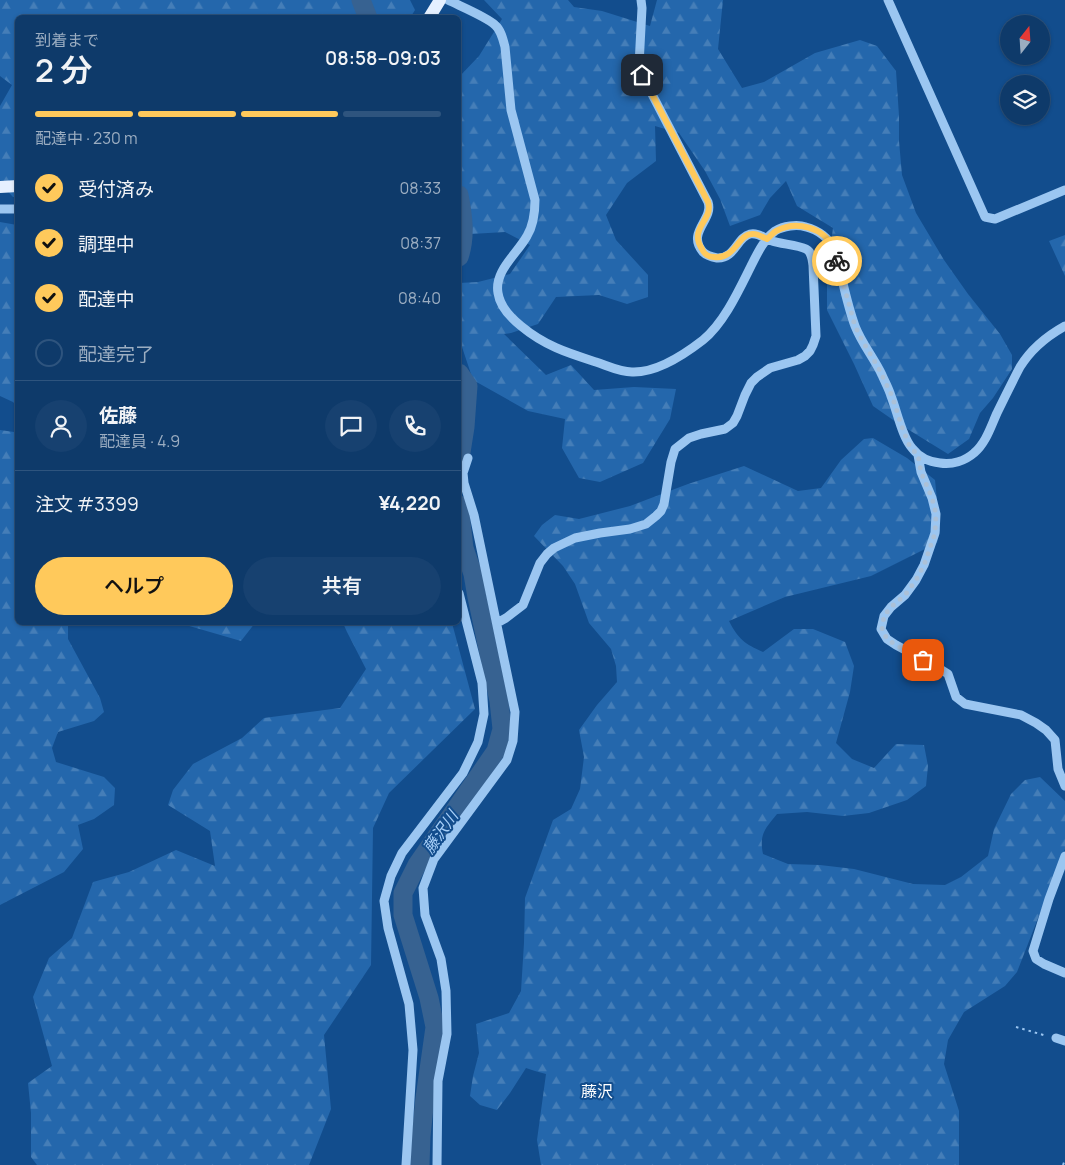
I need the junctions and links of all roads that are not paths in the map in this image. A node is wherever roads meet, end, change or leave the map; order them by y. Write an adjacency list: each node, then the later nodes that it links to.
1 (440, 0): 5 (main road)
2 (448, 0): 11 (street)
3 (641, 0): 11 (street)
4 (888, 0): 8 (street)
5 (431, 15)
6 (15, 186): 7 (main road)
7 (0, 187)
8 (1065, 190)
9 (0, 209): 10 (street)
10 (15, 209)
11 (767, 239): 13 (street); 18 (street)
12 (1065, 326): 13 (street)
13 (918, 455): 19 (street)
14 (468, 458): 16 (street)
15 (461, 500): 16 (street)
16 (469, 501): 18 (street)
17 (461, 601): 22 (street)
18 (497, 622): 23 (street)
19 (1065, 786)
20 (1065, 856): 21 (street)
21 (1065, 973)
22 (406, 1165)
23 (437, 1165)

